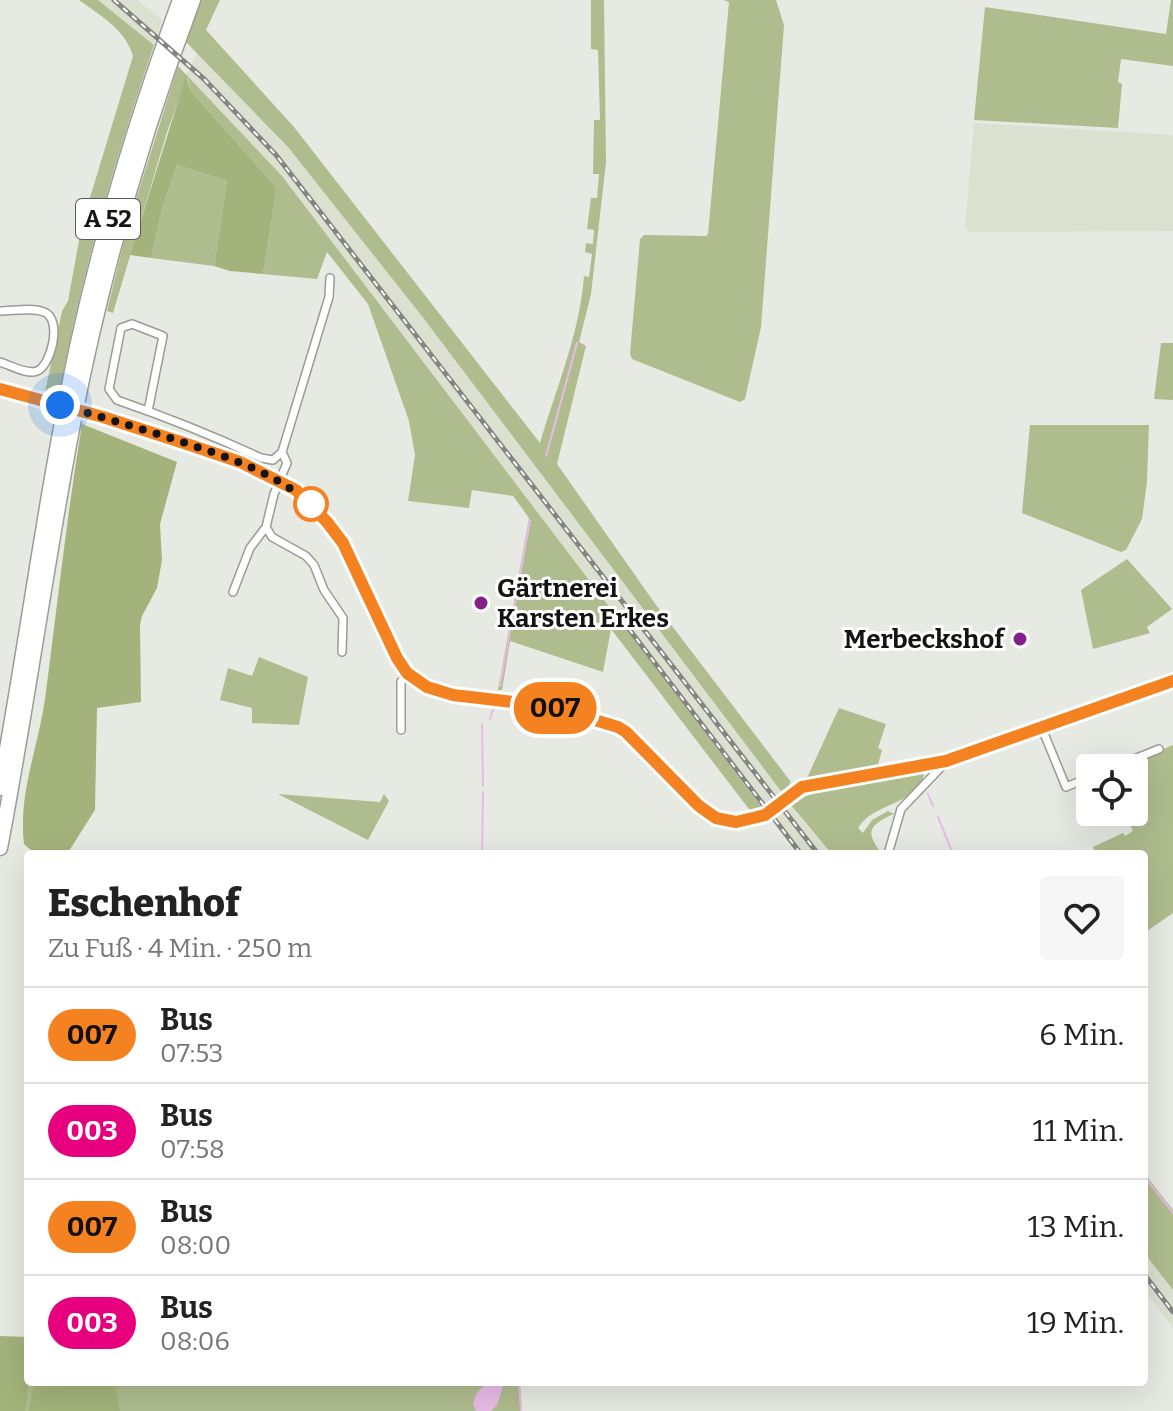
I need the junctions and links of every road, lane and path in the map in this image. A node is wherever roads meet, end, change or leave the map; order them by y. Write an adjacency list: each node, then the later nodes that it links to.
1 (169, 0): 4 (highway)
2 (180, 0): 4 (highway, A 52)
3 (193, 0): 24 (highway, A 52)
4 (146, 92): 23 (highway, A 52)
5 (330, 278): 10 (street)
6 (0, 313): 7 (street)
7 (0, 362)
8 (0, 389): 11 (street, bridge)
9 (148, 411): 9 (street); 10 (street)
10 (282, 452): 11 (street)
11 (279, 480): 12 (street); 15 (street)
12 (266, 527): 13 (street); 14 (street)
13 (233, 592)
14 (342, 652)
15 (407, 673): 18 (street); 21 (street)
16 (1173, 681): 17 (street)
17 (1041, 726): 21 (street); 22 (street)
18 (401, 730)
19 (1159, 749): 20 (street)
20 (1147, 754)
21 (946, 761): 25 (street)
22 (1076, 783)
23 (0, 788)
24 (0, 848)
25 (889, 850)

